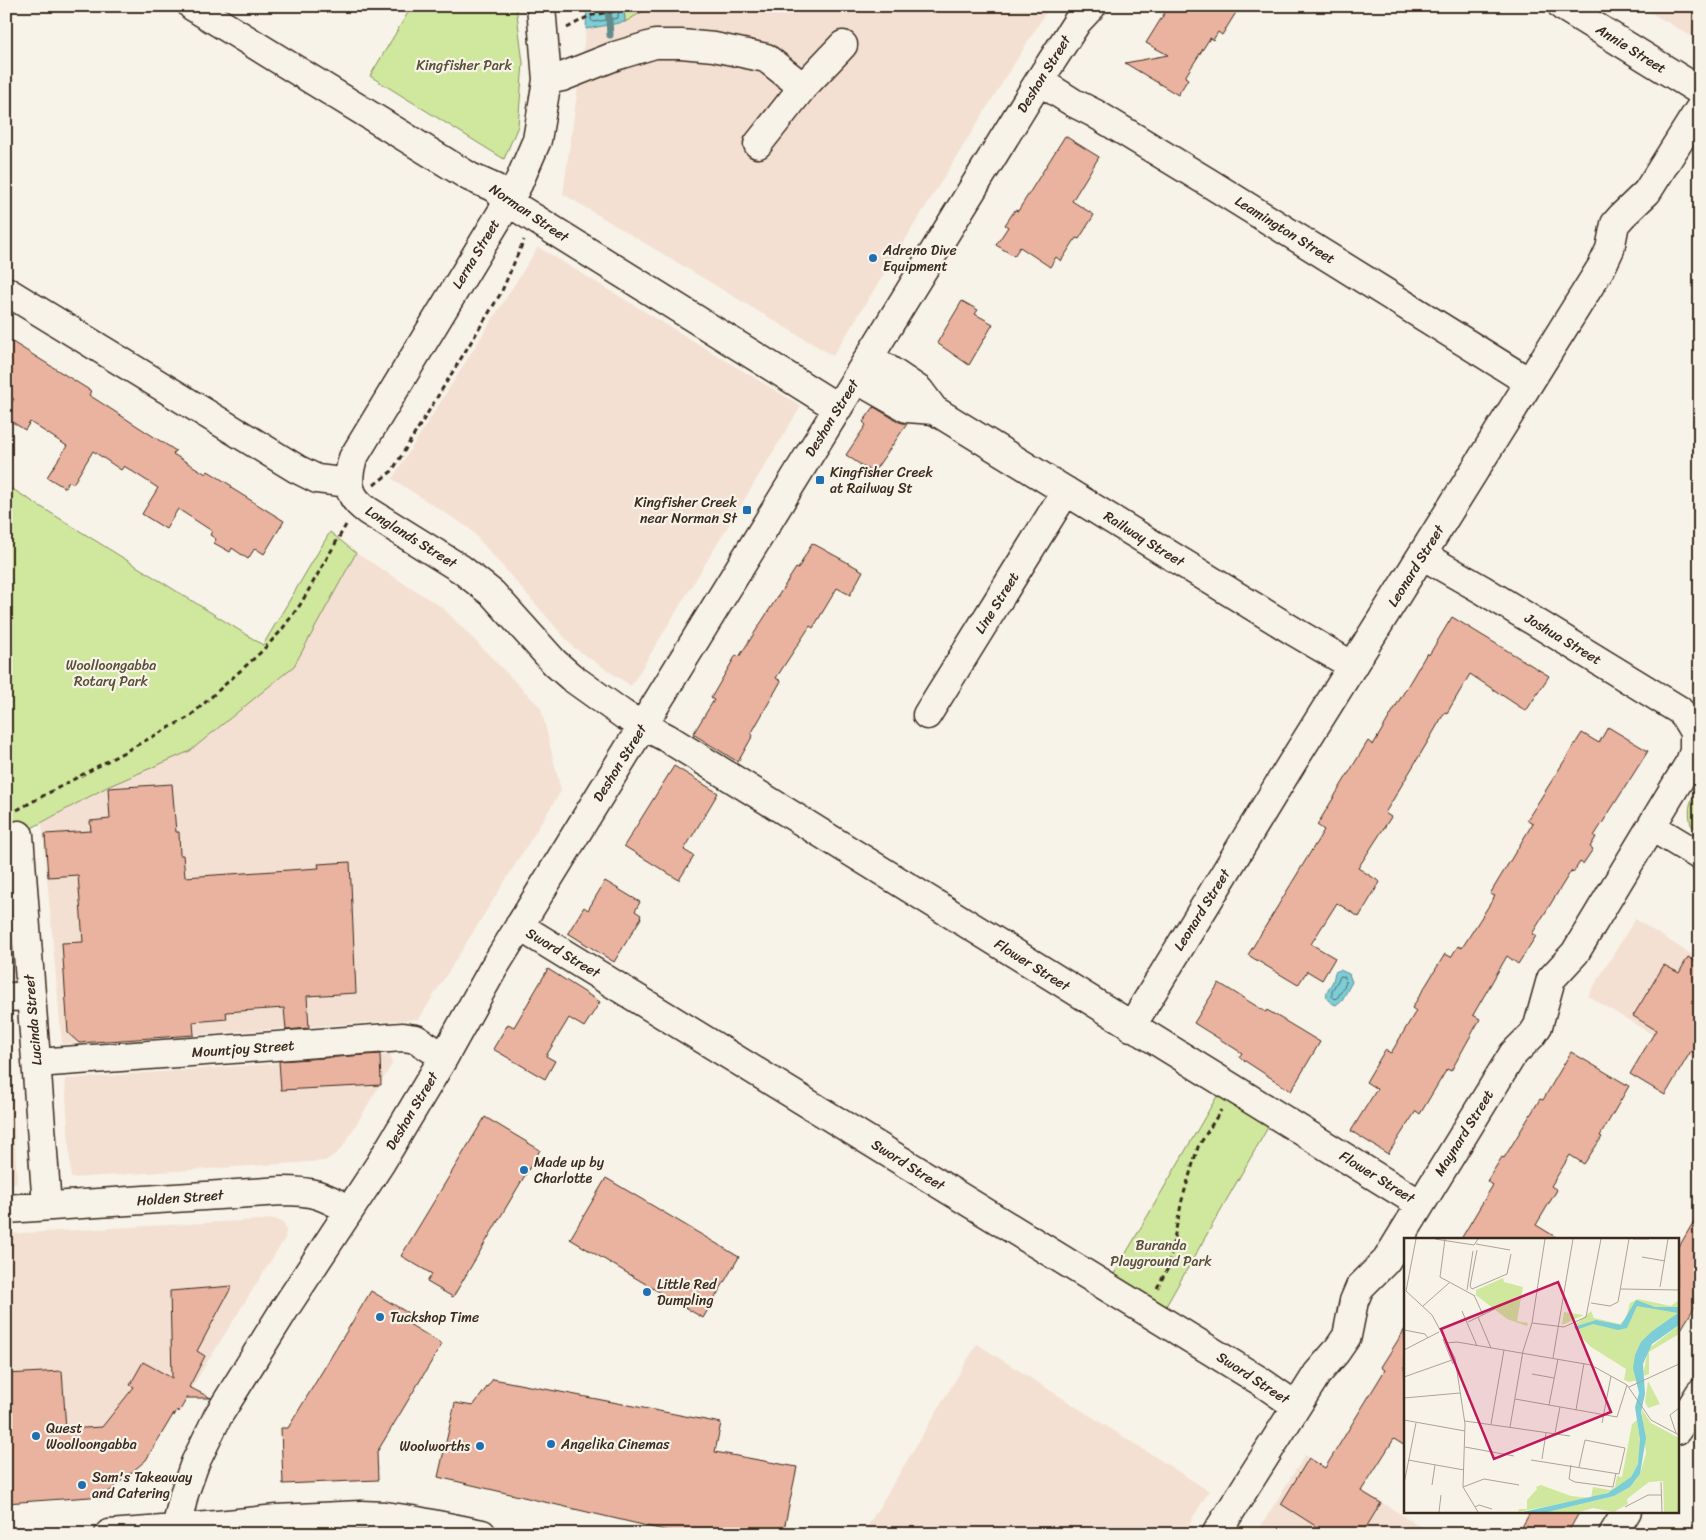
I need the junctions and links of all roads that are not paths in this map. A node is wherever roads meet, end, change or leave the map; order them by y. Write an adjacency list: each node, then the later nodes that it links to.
1 (192, 6): 12 (street, Norman Street)
2 (541, 6): 6 (street, Lerna Street)
3 (1092, 6): 7 (street, Deshon Street)
4 (1562, 6): 9 (street, Annie Street)
5 (843, 45): 8 (street)
6 (547, 80): 8 (street); 12 (street, Lerna Street)
7 (1039, 81): 14 (street, Deshon Street); 15 (street, Leamington Street)
8 (803, 87): 11 (street)
9 (1700, 91)
10 (1700, 108): 15 (street, Leonard Street)
11 (758, 144)
12 (508, 202): 16 (street, Norman Street); 17 (street, Lerna Street)
13 (6, 291): 17 (street)
14 (863, 368): 16 (street, Deshon Street); 18 (street, Railway Street)
15 (1529, 382): 19 (street, Leonard Street)
16 (838, 408): 22 (street, Deshon Street)
17 (349, 483): 22 (street, Longlands Street)
18 (1066, 491): 20 (street, Railway Street); 21 (street, Line Street)
19 (1422, 555): 20 (street, Leonard Street); 23 (street, Joshua Street)
20 (1354, 666): 29 (street, Leonard Street)
21 (927, 715)
22 (643, 725): 27 (street, Deshon Street); 29 (street, Flower Street)
23 (1697, 730): 24 (street, Maynard Street)
24 (1652, 827): 26 (street); 32 (street, Maynard Street)
25 (19, 835): 28 (street, Lucinda Street)
26 (1700, 856)
27 (519, 926): 30 (street, Deshon Street); 37 (street, Sword Street)
28 (18, 997): 31 (street, Lucinda Street)
29 (1131, 1026): 32 (street, Flower Street)
30 (444, 1057): 31 (street, Mountjoy Street); 35 (street, Deshon Street)
31 (36, 1063): 33 (street, Lucinda Street)
32 (1420, 1204): 37 (street, Maynard Street)
33 (47, 1206): 34 (street, Holden Street); 35 (street, Holden Street)
34 (6, 1209)
35 (349, 1210): 40 (street, Deshon Street)
36 (1700, 1394): 38 (street)
37 (1296, 1406): 43 (street, Maynard Street)
38 (1678, 1428)
39 (1626, 1512): 44 (street)
40 (175, 1532): 41 (street); 42 (street)
41 (109, 1534)
42 (482, 1534)
43 (1216, 1534)
44 (1613, 1534)

